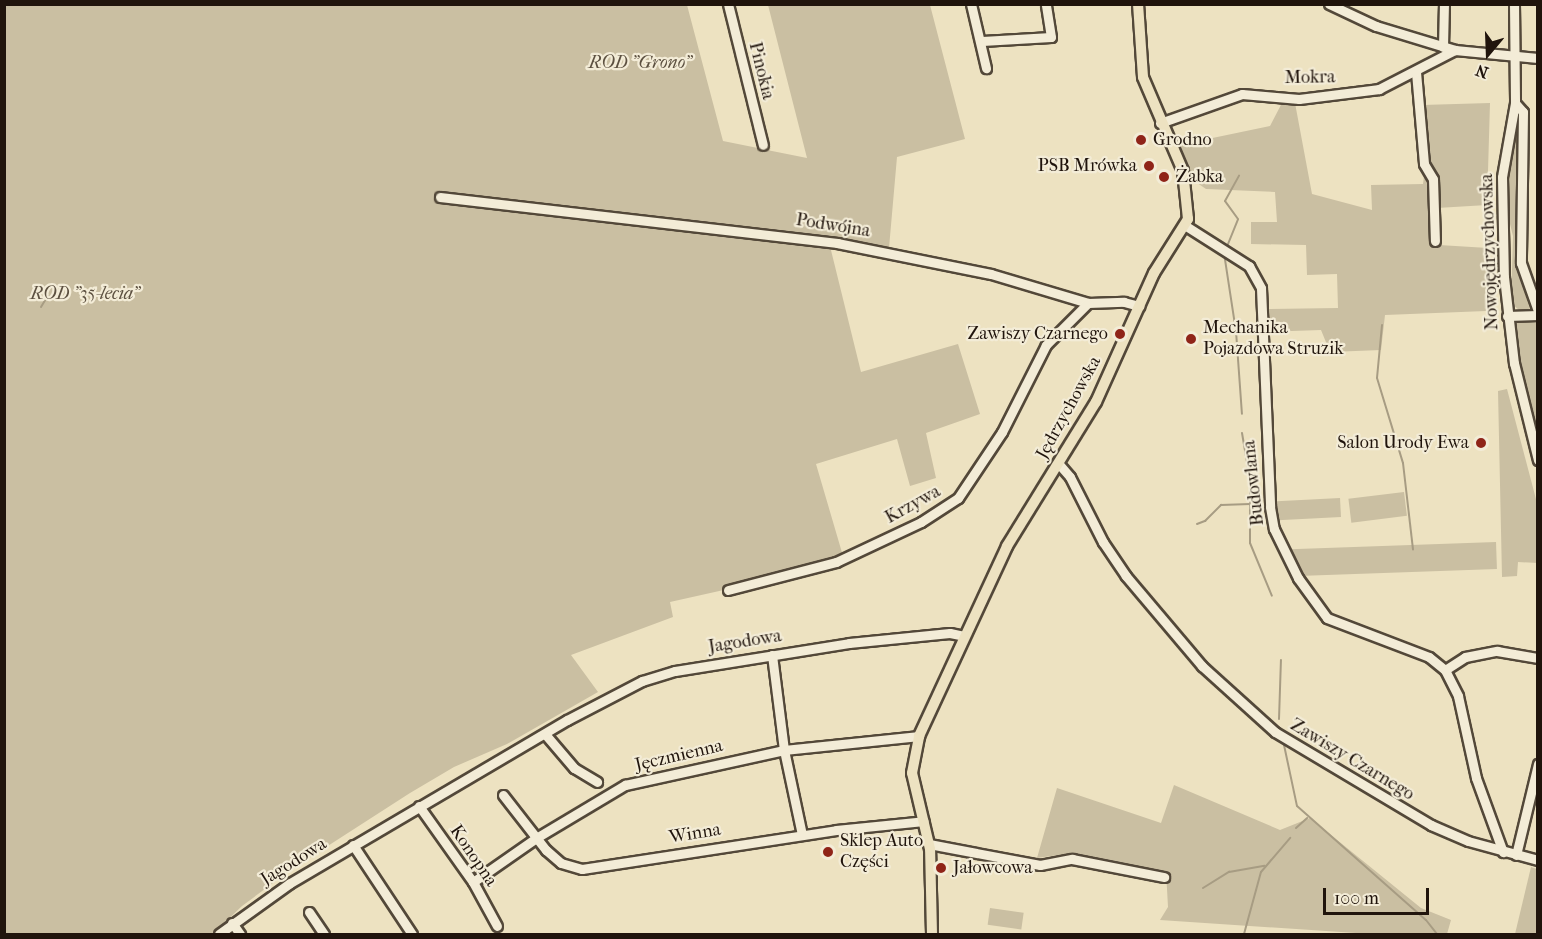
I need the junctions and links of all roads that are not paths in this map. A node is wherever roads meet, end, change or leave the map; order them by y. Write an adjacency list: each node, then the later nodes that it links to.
1 (728, 4): 17 (street, Pinokia)
2 (971, 4): 8 (street)
3 (1046, 4): 8 (street)
4 (1138, 4): 16 (main road)
5 (1329, 4): 9 (street)
6 (1444, 4): 9 (street)
7 (1514, 4): 11 (street, Nowojędrzychowska)
8 (982, 41): 13 (street)
9 (1443, 46): 10 (street)
10 (1455, 50): 11 (street); 14 (street, Mokra)
11 (1515, 56): 12 (street); 15 (street, Nowojędrzychowska)
12 (1538, 58)
13 (986, 68)
14 (1416, 72): 16 (street, Mokra); 20 (street)
15 (1515, 102): 23 (street); 24 (street, Nowojędrzychowska)
16 (1160, 123): 19 (main road)
17 (762, 145)
18 (440, 197): 21 (street, Podwójna)
19 (1186, 226): 22 (main road, Jędrzychowska); 31 (street, Budowlana)
20 (1435, 242)
21 (1088, 303): 22 (street, Podwójna); 27 (street, Krzywa)
22 (1138, 306): 26 (main road, Jędrzychowska)
23 (1538, 313): 24 (street)
24 (1507, 316): 25 (street, Nowojędrzychowska)
25 (1538, 460)
26 (1058, 463): 28 (main road, Jędrzychowska); 44 (street, Zawiszy Czarnego)
27 (728, 590)
28 (964, 636): 29 (street, Jagodowa); 33 (main road, Jędrzychowska)
29 (772, 655): 32 (street, Jagodowa); 34 (street)
30 (1538, 658): 31 (street)
31 (1445, 670): 44 (street)
32 (545, 734): 36 (street); 38 (street, Jagodowa)
33 (919, 736): 34 (street, Jęczmienna); 39 (main road, Jędrzychowska)
34 (784, 750): 40 (street); 41 (street, Jęczmienna)
35 (1538, 764): 45 (street)
36 (597, 782)
37 (503, 795): 41 (street, Winna)
38 (419, 806): 43 (street, Jagodowa); 48 (street, Konopna)
39 (924, 821): 40 (street, Winna); 42 (main road, Jędrzychowska)
40 (801, 835): 41 (street, Winna)
41 (536, 838): 48 (street, Jęczmienna)
42 (929, 844): 47 (street); 56 (main road, Jędrzychowska)
43 (353, 845): 50 (street, Jagodowa); 55 (street)
44 (1503, 852): 45 (street, Zawiszy Czarnego)
45 (1516, 855): 46 (street, Zawiszy Czarnego)
46 (1538, 860)
47 (1164, 877)
48 (472, 882): 51 (street, Konopna)
49 (309, 912): 54 (street)
50 (232, 923): 52 (street, Jagodowa); 53 (street)
51 (497, 926)
52 (219, 934)
53 (240, 934)
54 (324, 934)
55 (412, 934)
56 (932, 934)

